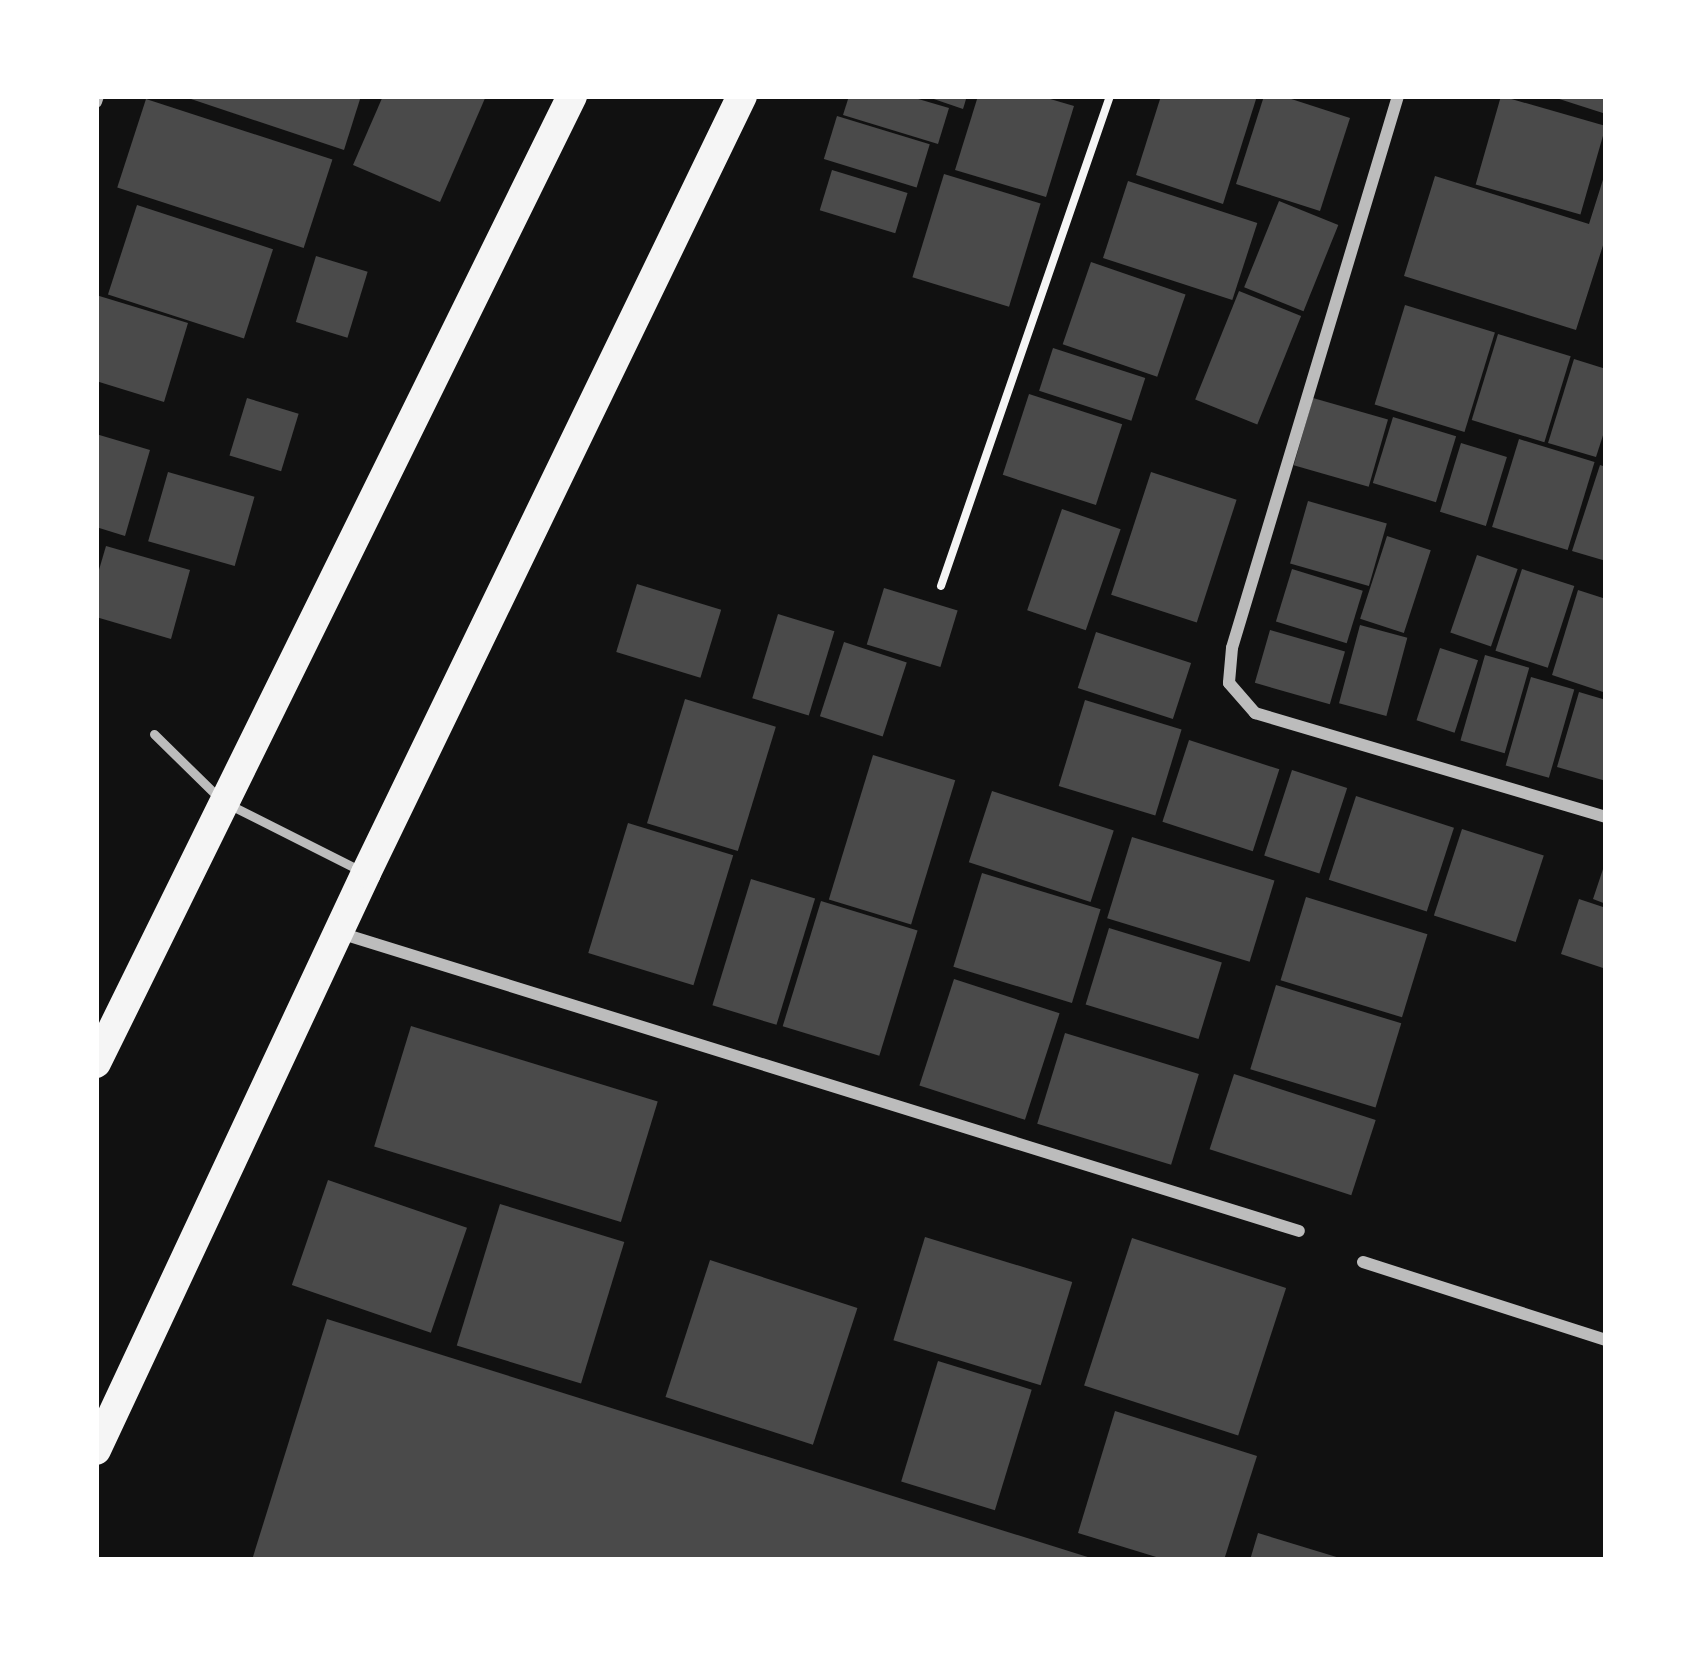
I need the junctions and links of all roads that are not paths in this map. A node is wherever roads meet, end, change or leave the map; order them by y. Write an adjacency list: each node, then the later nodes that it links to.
1 (572, 96): 5 (main road)
2 (742, 96): 7 (main road)
3 (1398, 96): 6 (street)
4 (154, 734): 5 (lane)
5 (222, 801): 7 (lane); 9 (main road)
6 (1606, 818)
7 (366, 873): 8 (main road)
8 (338, 932): 10 (street); 13 (main road)
9 (96, 1063)
10 (1299, 1232)
11 (1363, 1262): 12 (street)
12 (1606, 1340)
13 (96, 1450)

